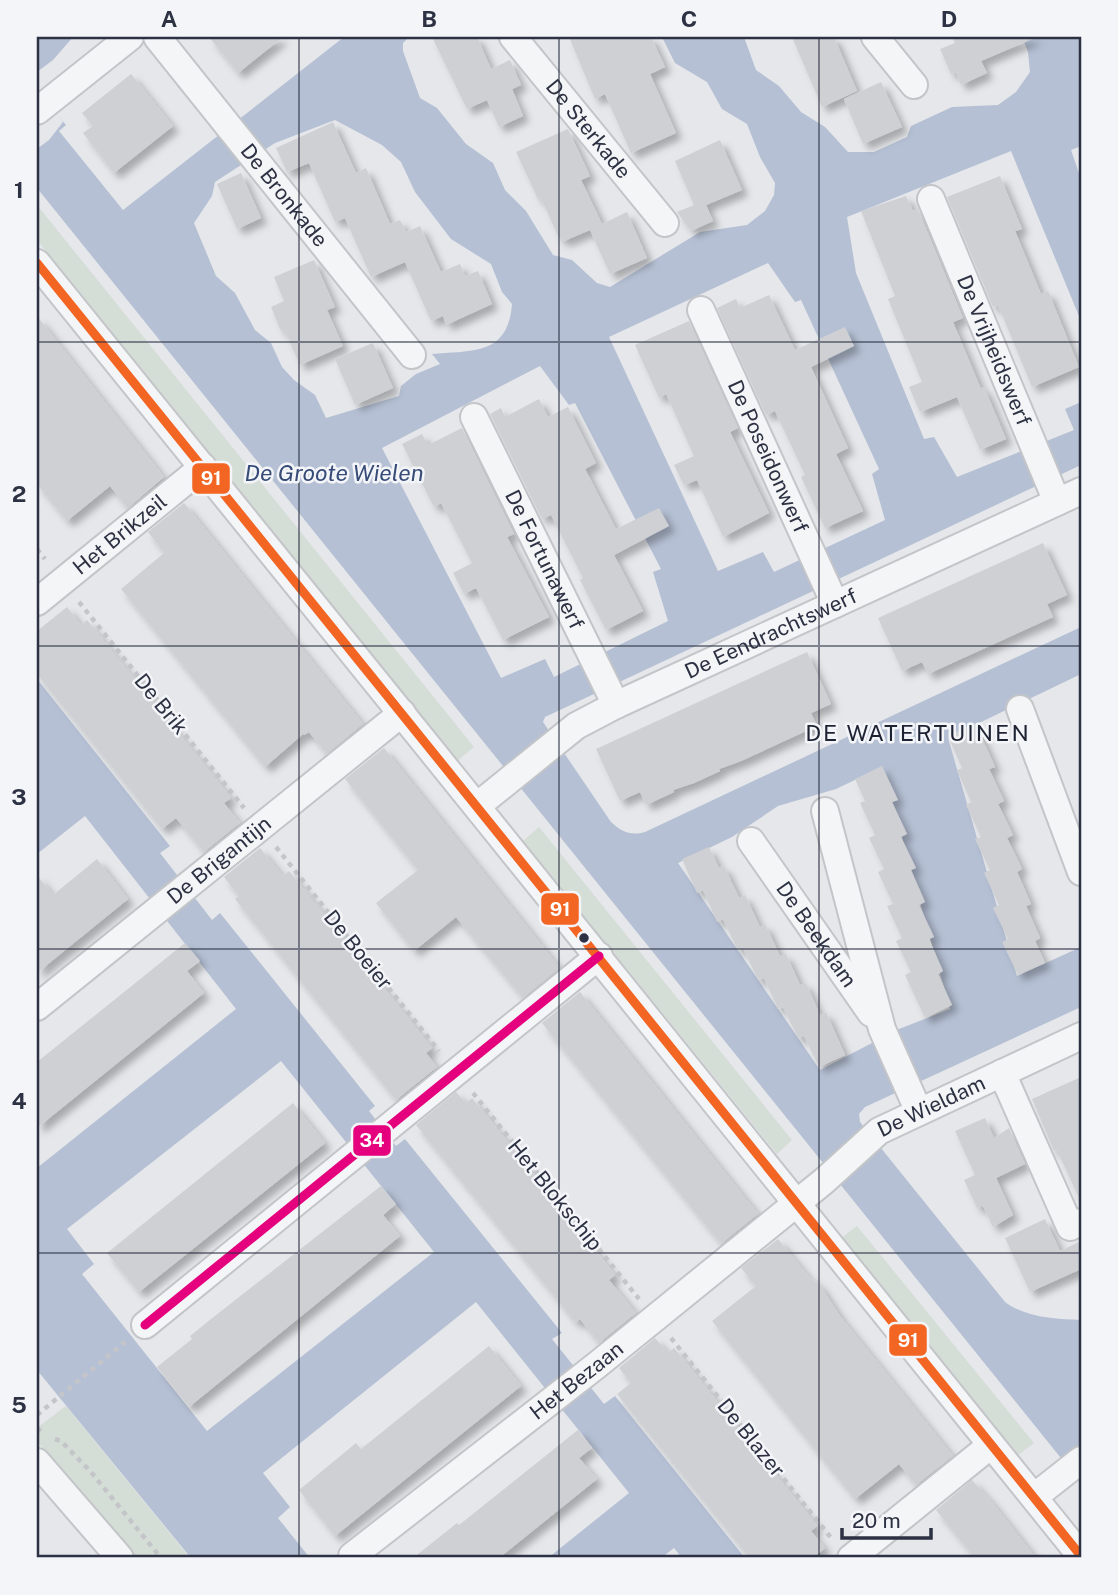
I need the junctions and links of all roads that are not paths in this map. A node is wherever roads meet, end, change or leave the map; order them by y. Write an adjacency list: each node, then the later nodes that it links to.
1 (130, 37): 6 (street)
2 (156, 37): 11 (street, De Bronkade)
3 (513, 37): 8 (street, De Sterkade)
4 (875, 37): 5 (street)
5 (914, 85)
6 (42, 106)
7 (931, 199): 15 (street, De Vrijheidswerf)
8 (665, 223)
9 (37, 262): 13 (street)
10 (701, 310): 16 (street, De Poseidonwerf)
11 (412, 355)
12 (474, 416): 18 (street, De Fortunawerf)
13 (203, 467): 17 (street, Het Brikzeil); 20 (street)
14 (1081, 491): 15 (street, De Eendrachtswerf)
15 (1054, 495): 16 (street, De Eendrachtswerf)
16 (832, 599): 18 (street, De Eendrachtswerf)
17 (37, 602)
18 (614, 699): 21 (street, De Eendrachtswerf)
19 (1020, 709): 24 (street)
20 (402, 713): 21 (street); 26 (street, De Brigantijn)
21 (477, 806): 25 (street)
22 (825, 811): 27 (street, De Beekdam)
23 (751, 841): 27 (street, De Beekdam)
24 (1081, 872)
25 (599, 956): 31 (street); 33 (street)
26 (37, 1007)
27 (882, 1029): 30 (street, De Beekdam)
28 (1081, 1036): 29 (street, De Wieldam)
29 (1002, 1073): 30 (street, De Wieldam); 32 (street)
30 (916, 1104): 31 (street, De Wieldam)
31 (798, 1201): 34 (street); 39 (street, Het Bezaan)
32 (1081, 1222)
33 (145, 1325)
34 (991, 1446): 37 (street); 38 (street)
35 (1073, 1467): 37 (street)
36 (39, 1471): 41 (street)
37 (1034, 1497): 40 (street)
38 (846, 1553)
39 (352, 1556)
40 (1081, 1556)
41 (120, 1558)

